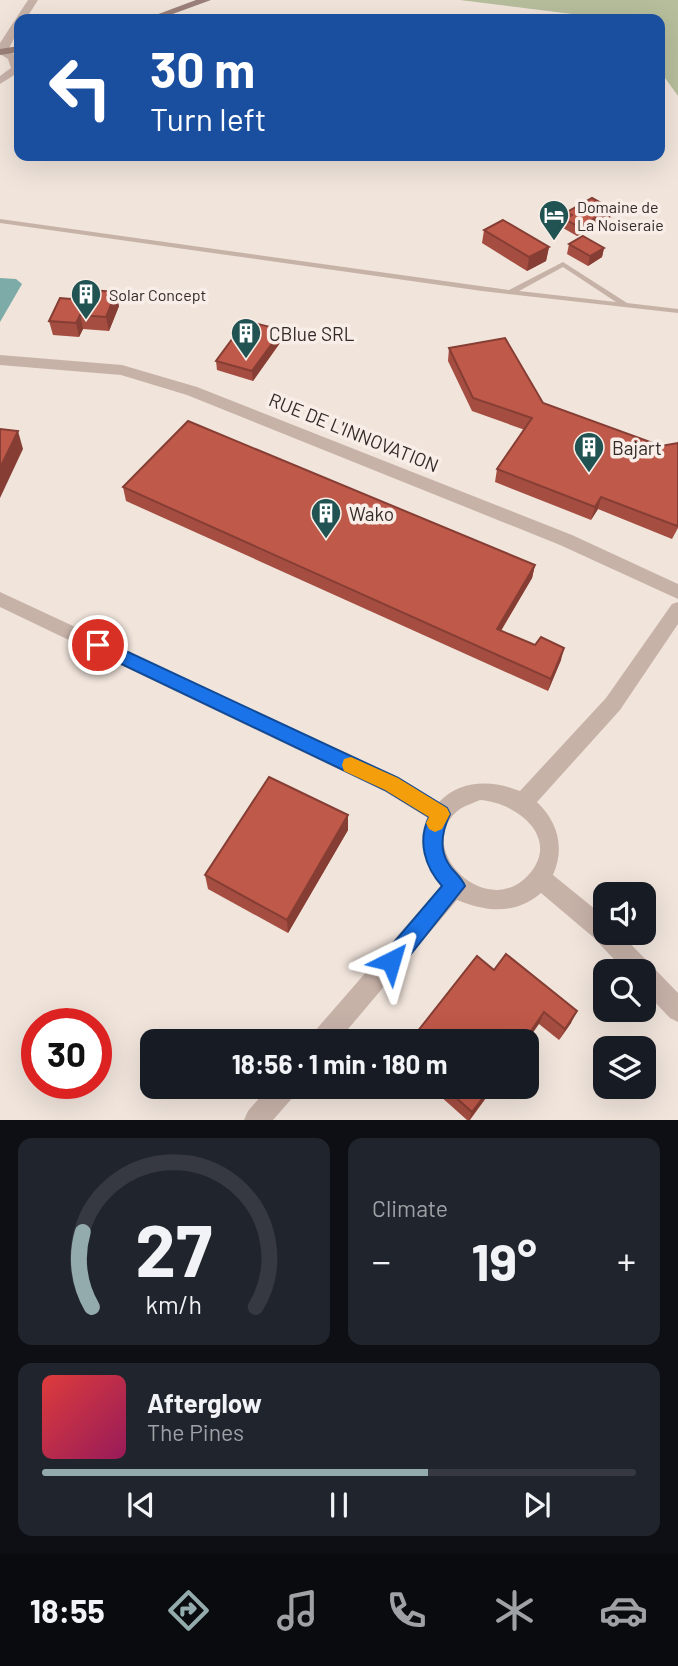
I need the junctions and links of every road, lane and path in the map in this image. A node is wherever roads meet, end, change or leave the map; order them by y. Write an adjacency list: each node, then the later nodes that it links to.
1 (33, 0): 3 (street)
2 (206, 0): 4 (main road)
3 (21, 14)
4 (165, 14)
5 (14, 27): 6 (street)
6 (1, 52)
7 (0, 222): 8 (lane)
8 (511, 292): 9 (lane); 9 (lane)
9 (627, 306): 10 (lane)
10 (678, 311)
11 (0, 360): 12 (street, RUE DE L'INNOVATION)
12 (678, 592)
13 (0, 598): 16 (street)
14 (678, 609): 15 (street)
15 (523, 802): 16 (street); 17 (street)
16 (440, 814): 18 (street)
17 (540, 878): 18 (street); 19 (street)
18 (455, 886): 22 (street)
19 (630, 959)
20 (656, 987): 21 (street)
21 (678, 1010)
22 (334, 1029)
23 (275, 1099): 24 (street)
24 (257, 1120)

